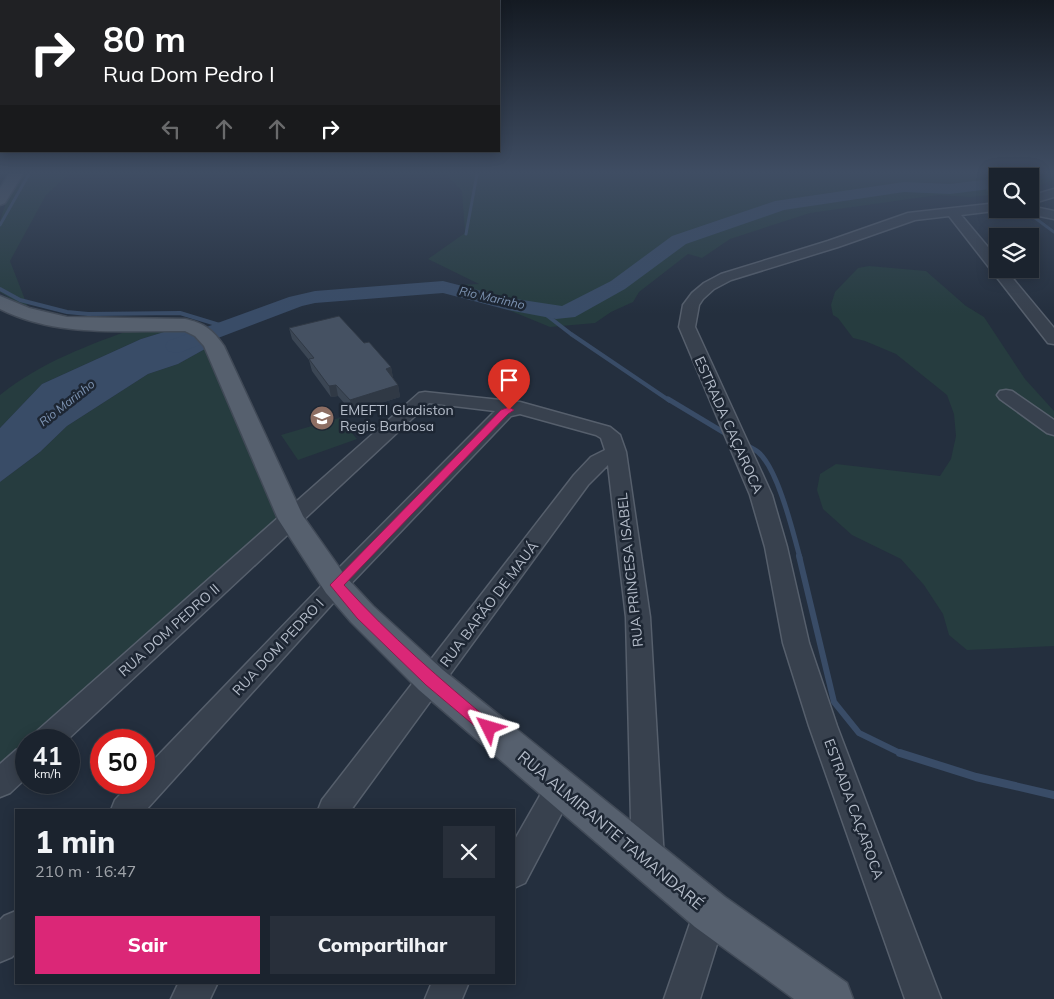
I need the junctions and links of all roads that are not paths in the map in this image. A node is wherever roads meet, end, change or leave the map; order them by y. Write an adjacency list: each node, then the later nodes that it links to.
1 (898, 221): 29 (street, ESTRADA CAÇAROCA)
2 (959, 221): 4 (street)
3 (0, 302): 9 (main road, RUA ALMIRANTE TAMANDARÉ)
4 (1054, 339)
5 (1006, 395): 7 (street)
6 (520, 408): 8 (street, RUA PRINCESA ISABEL); 9 (street, RUA DOM PEDRO II); 10 (street, RUA DOM PEDRO I)
7 (1054, 429)
8 (616, 452): 11 (street, RUA BARÃO DE MAUÁ); 18 (street, RUA PRINCESA ISABEL)
9 (291, 519): 10 (main road, RUA ALMIRANTE TAMANDARÉ); 12 (street, RUA DOM PEDRO II)
10 (336, 585): 11 (main road, RUA ALMIRANTE TAMANDARÉ); 16 (street, RUA DOM PEDRO I)
11 (431, 680): 15 (main road, RUA ALMIRANTE TAMANDARÉ); 17 (street, RUA BARÃO DE MAUÁ)
12 (60, 729)
13 (15, 769): 14 (street)
14 (0, 783)
15 (560, 788): 18 (main road, RUA ALMIRANTE TAMANDARÉ); 19 (street)
16 (127, 809)
17 (334, 809)
18 (648, 860): 20 (main road, RUA ALMIRANTE TAMANDARÉ)
19 (515, 870)
20 (710, 912): 27 (street); 28 (main road, RUA ALMIRANTE TAMANDARÉ)
21 (15, 929): 22 (street)
22 (0, 945)
23 (200, 984): 25 (street)
24 (451, 984): 26 (street)
25 (189, 999)
26 (443, 999)
27 (682, 999)
28 (830, 999)
29 (923, 999)

